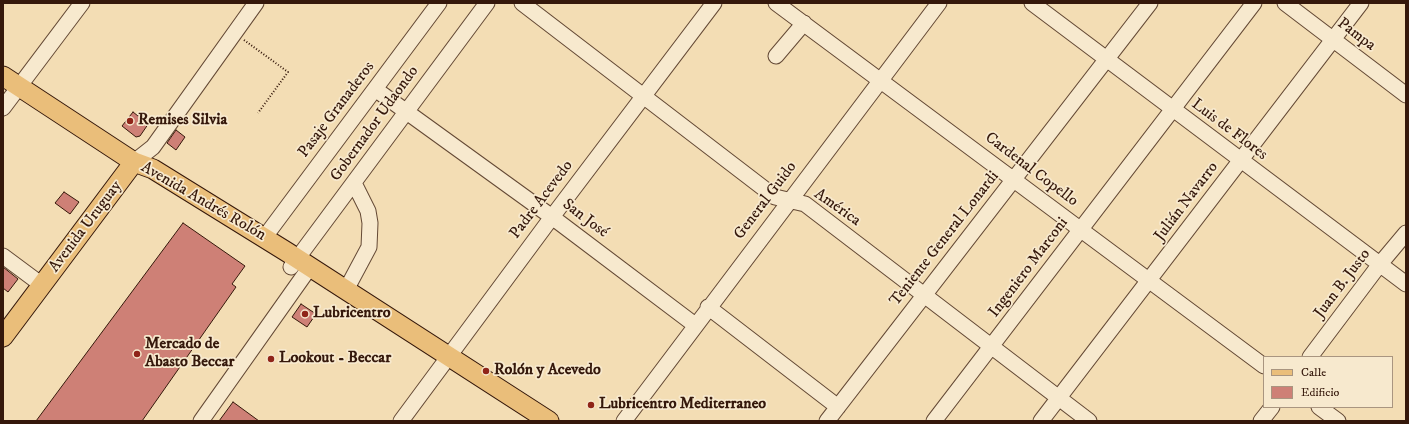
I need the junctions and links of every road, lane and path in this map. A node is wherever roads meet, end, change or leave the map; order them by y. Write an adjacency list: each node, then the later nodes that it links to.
1 (82, 3): 21 (street)
2 (256, 3): 15 (street, Avenida Uruguay)
3 (439, 3): 22 (street, Pasaje Granaderos)
4 (487, 3): 27 (street, Gobernador Udaondo)
5 (522, 3): 23 (street, América)
6 (714, 3): 23 (street, Padre Acevedo)
7 (776, 3): 14 (street, Cardenal Copello)
8 (939, 3): 20 (street, General Guido)
9 (1032, 3): 18 (street, Luis de Flores)
10 (1150, 3): 18 (street, Teniente General Lonardi)
11 (1254, 3): 26 (street, Ingeniero Marconi)
12 (1285, 3): 16 (street, Pampa)
13 (1361, 3): 16 (street, Julián Navarro)
14 (804, 23): 17 (street); 20 (street, Cardenal Copello)
15 (235, 34): 28 (path); 30 (street, Avenida Uruguay)
16 (1333, 40): 24 (street, Pampa); 29 (street, Julián Navarro)
17 (776, 56)
18 (1107, 60): 26 (street, Luis de Flores); 31 (street, Teniente General Lonardi)
19 (3, 76): 21 (main road)
20 (880, 80): 31 (street, Cardenal Copello); 33 (street, General Guido)
21 (20, 86): 25 (street); 30 (main road)
22 (375, 89): 27 (street, San José); 37 (street, Pasaje Granaderos)
23 (643, 95): 33 (street, América); 34 (street, Padre Acevedo)
24 (1406, 96)
25 (3, 108)
26 (1173, 110): 29 (street, Luis de Flores); 35 (street, Ingeniero Marconi)
27 (407, 111): 32 (street, Gobernador Udaondo); 34 (street, San José)
28 (258, 113)
29 (1241, 161): 39 (street, Luis de Flores); 41 (street, Julián Navarro)
30 (134, 162): 37 (main road, Avenida Andrés Rolón); 40 (main road, Avenida Andrés Rolón); 43 (main road, Avenida Uruguay)
31 (1014, 180): 35 (street, Cardenal Copello); 45 (street, Teniente General Lonardi)
32 (354, 183): 40 (street, Gobernador Udaondo); 44 (street)
33 (789, 201): 45 (street, América); 46 (street, General Guido)
34 (552, 217): 47 (street, San José); 51 (street, Padre Acevedo)
35 (1081, 230): 41 (street, Cardenal Copello); 49 (street, Ingeniero Marconi)
36 (1406, 233): 39 (street, Juan B. Justo)
37 (264, 238): 40 (main road, Avenida Andrés Rolón)
38 (3, 256): 43 (street)
39 (1380, 264): 42 (street, Luis de Flores); 50 (street, Juan B. Justo)
40 (301, 267): 44 (main road, Avenida Andrés Rolón); 51 (main road, Avenida Andrés Rolón); 57 (street, Gobernador Udaondo)
41 (1150, 281): 52 (street, Cardenal Copello); 53 (street, Julián Navarro)
42 (1406, 284)
43 (42, 285): 48 (main road, Avenida Uruguay)
44 (346, 290): 51 (main road, Avenida Andrés Rolón)
45 (923, 295): 49 (street, América); 54 (street, Teniente General Lonardi)
46 (708, 307): 47 (street, General Guido); 54 (street)
47 (695, 325): 61 (street, General Guido)
48 (3, 337)
49 (992, 346): 53 (street, América); 63 (street, Ingeniero Marconi)
50 (1311, 356)
51 (446, 359): 58 (street, Padre Acevedo); 59 (main road, Avenida Andrés Rolón); 60 (main road, Avenida Andrés Rolón)
52 (1263, 365)
53 (1059, 398): 64 (street, Julián Navarro); 65 (street, América)
54 (838, 407): 62 (street, Teniente General Lonardi)
55 (1271, 408): 66 (street)
56 (1320, 408): 67 (street)
57 (201, 421)
58 (401, 421)
59 (529, 421)
60 (549, 421)
61 (624, 421)
62 (827, 421)
63 (934, 421)
64 (1041, 421)
65 (1089, 421)
66 (1261, 421)
67 (1338, 421)

